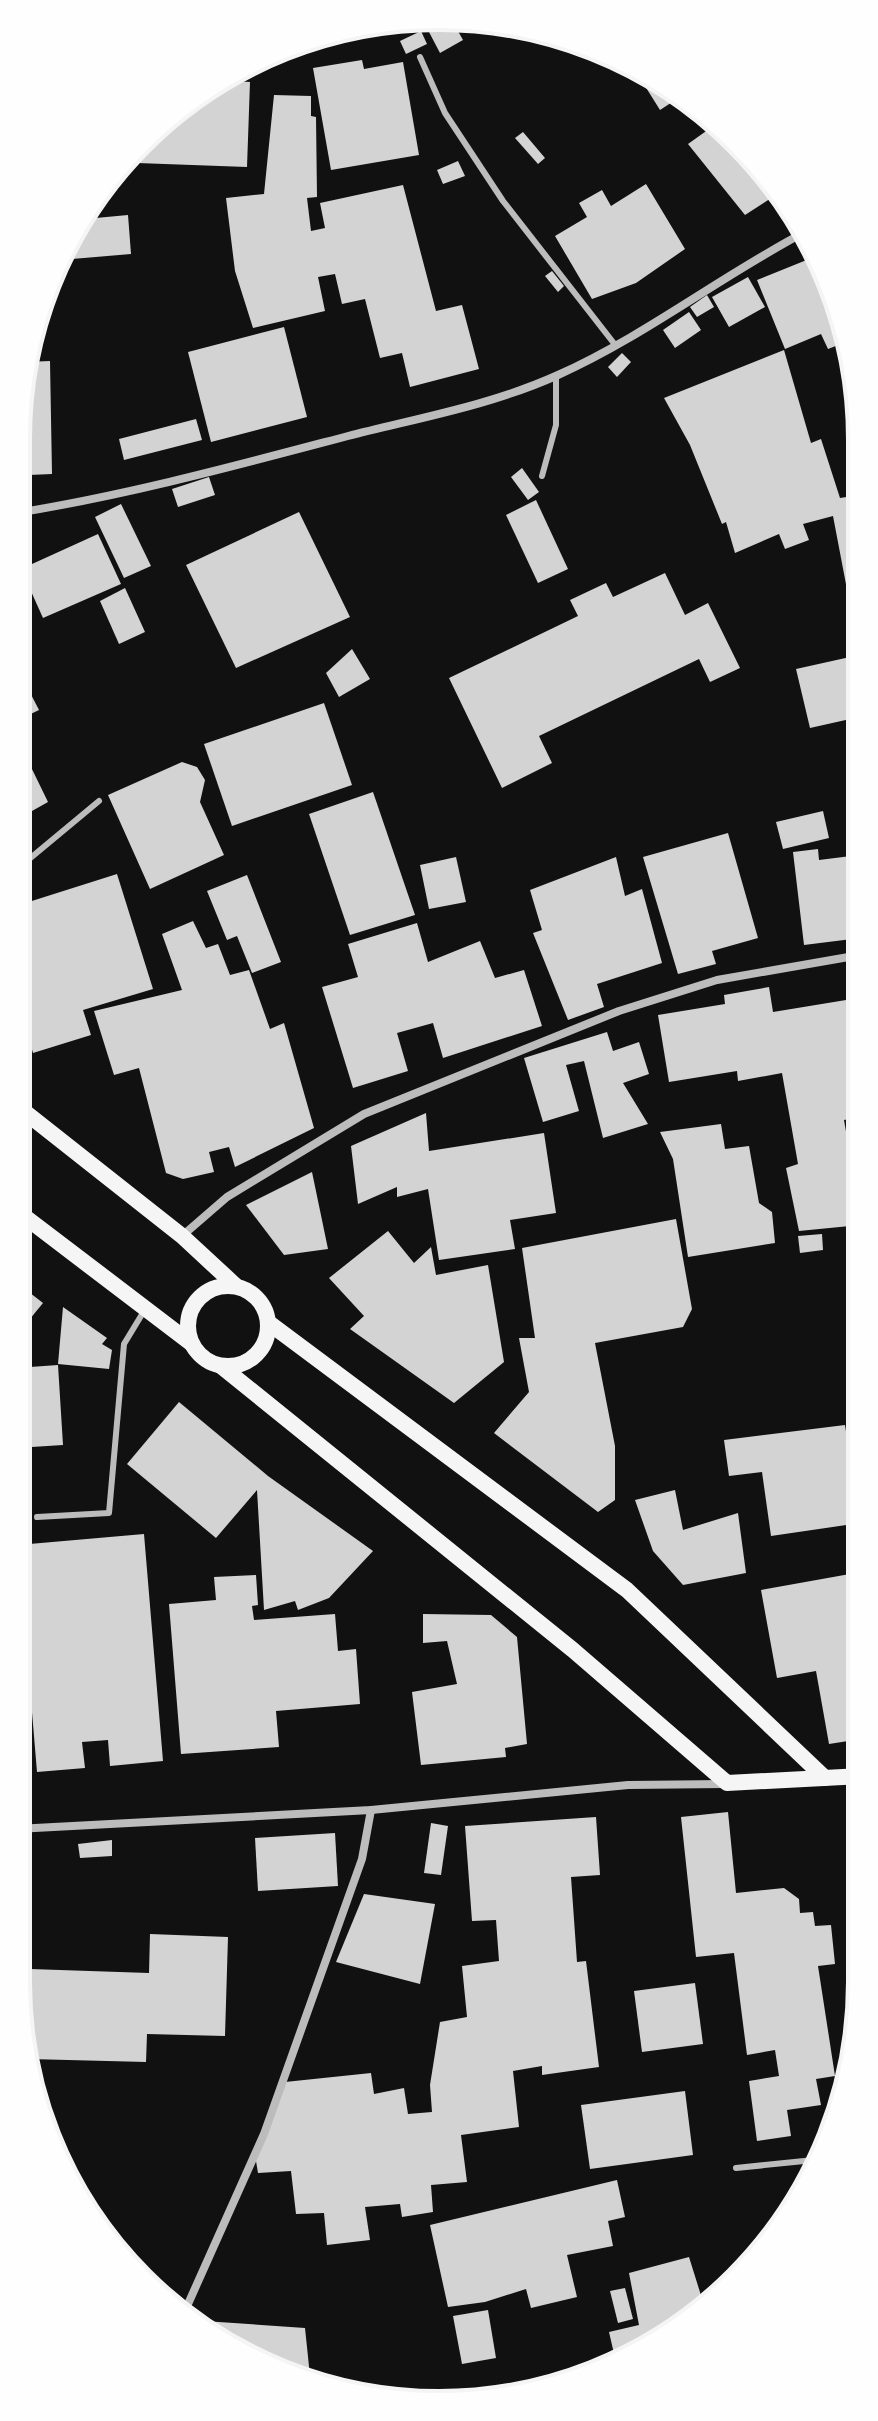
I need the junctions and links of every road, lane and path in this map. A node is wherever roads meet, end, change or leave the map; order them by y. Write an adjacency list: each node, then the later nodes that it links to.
1 (420, 57): 3 (lane)
2 (794, 238): 3 (street)
3 (616, 346): 4 (street)
4 (556, 376): 5 (lane); 6 (street)
5 (542, 476)
6 (30, 511)
7 (99, 801): 8 (lane)
8 (30, 858)
9 (848, 957): 12 (street)
10 (30, 1116): 12 (main road)
11 (30, 1221): 14 (main road)
12 (182, 1236): 13 (main road)
13 (236, 1286): 15 (main road); 16 (main road)
14 (144, 1311): 16 (main road); 18 (lane)
15 (269, 1323): 17 (main road); 20 (main road)
16 (192, 1344): 17 (main road)
17 (221, 1366): 21 (main road)
18 (37, 1517)
19 (848, 1777): 20 (main road)
20 (825, 1778): 21 (main road)
21 (727, 1783): 22 (street)
22 (371, 1810): 23 (street); 26 (street)
23 (30, 1828)
24 (807, 2161): 25 (lane)
25 (736, 2168)
26 (188, 2304)

